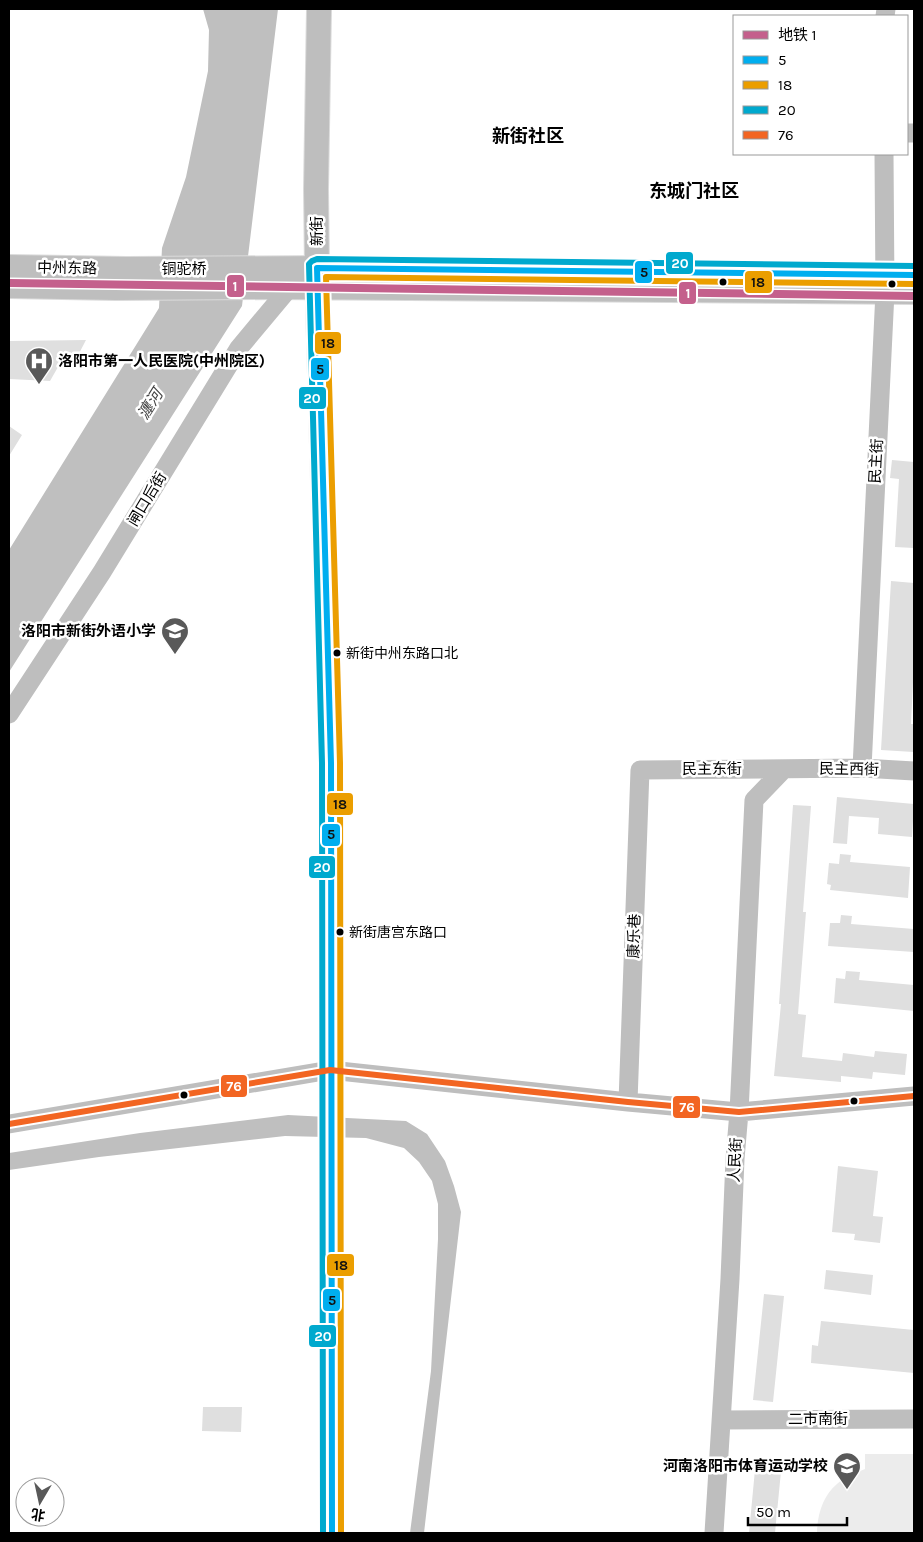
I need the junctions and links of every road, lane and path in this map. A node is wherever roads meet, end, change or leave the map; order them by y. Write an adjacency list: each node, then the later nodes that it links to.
1 (319, 9): 7 (main road, 新街)
2 (333, 9): 7 (main road)
3 (884, 155): 9 (street, 民主街)
4 (9, 267): 6 (main road, 中州东路)
5 (914, 275): 9 (main road)
6 (121, 278): 8 (main road, 铜驼桥); 10 (main road, 中州东路)
7 (325, 278): 8 (main road); 9 (main road); 17 (main road, 新街)
8 (279, 281): 12 (street, 闸口后街)
9 (885, 283): 11 (main road); 13 (street, 民主街)
10 (9, 286)
11 (914, 292)
12 (9, 714)
13 (862, 768): 14 (street, 民主西街); 16 (street, 民主西街)
14 (784, 769): 15 (street, 民主东街); 20 (street, 人民街)
15 (640, 770): 19 (street, 康乐巷)
16 (914, 771)
17 (337, 1070): 19 (street); 21 (street); 22 (main road, 新街)
18 (914, 1096): 20 (street)
19 (628, 1102): 20 (street)
20 (739, 1112): 24 (street, 人民街)
21 (9, 1124)
22 (337, 1155): 25 (main road, 新街); 26 (main road, 新街)
23 (914, 1419): 24 (street, 二市南街)
24 (722, 1420): 27 (street, 人民街)
25 (332, 1533)
26 (345, 1533)
27 (714, 1533)

